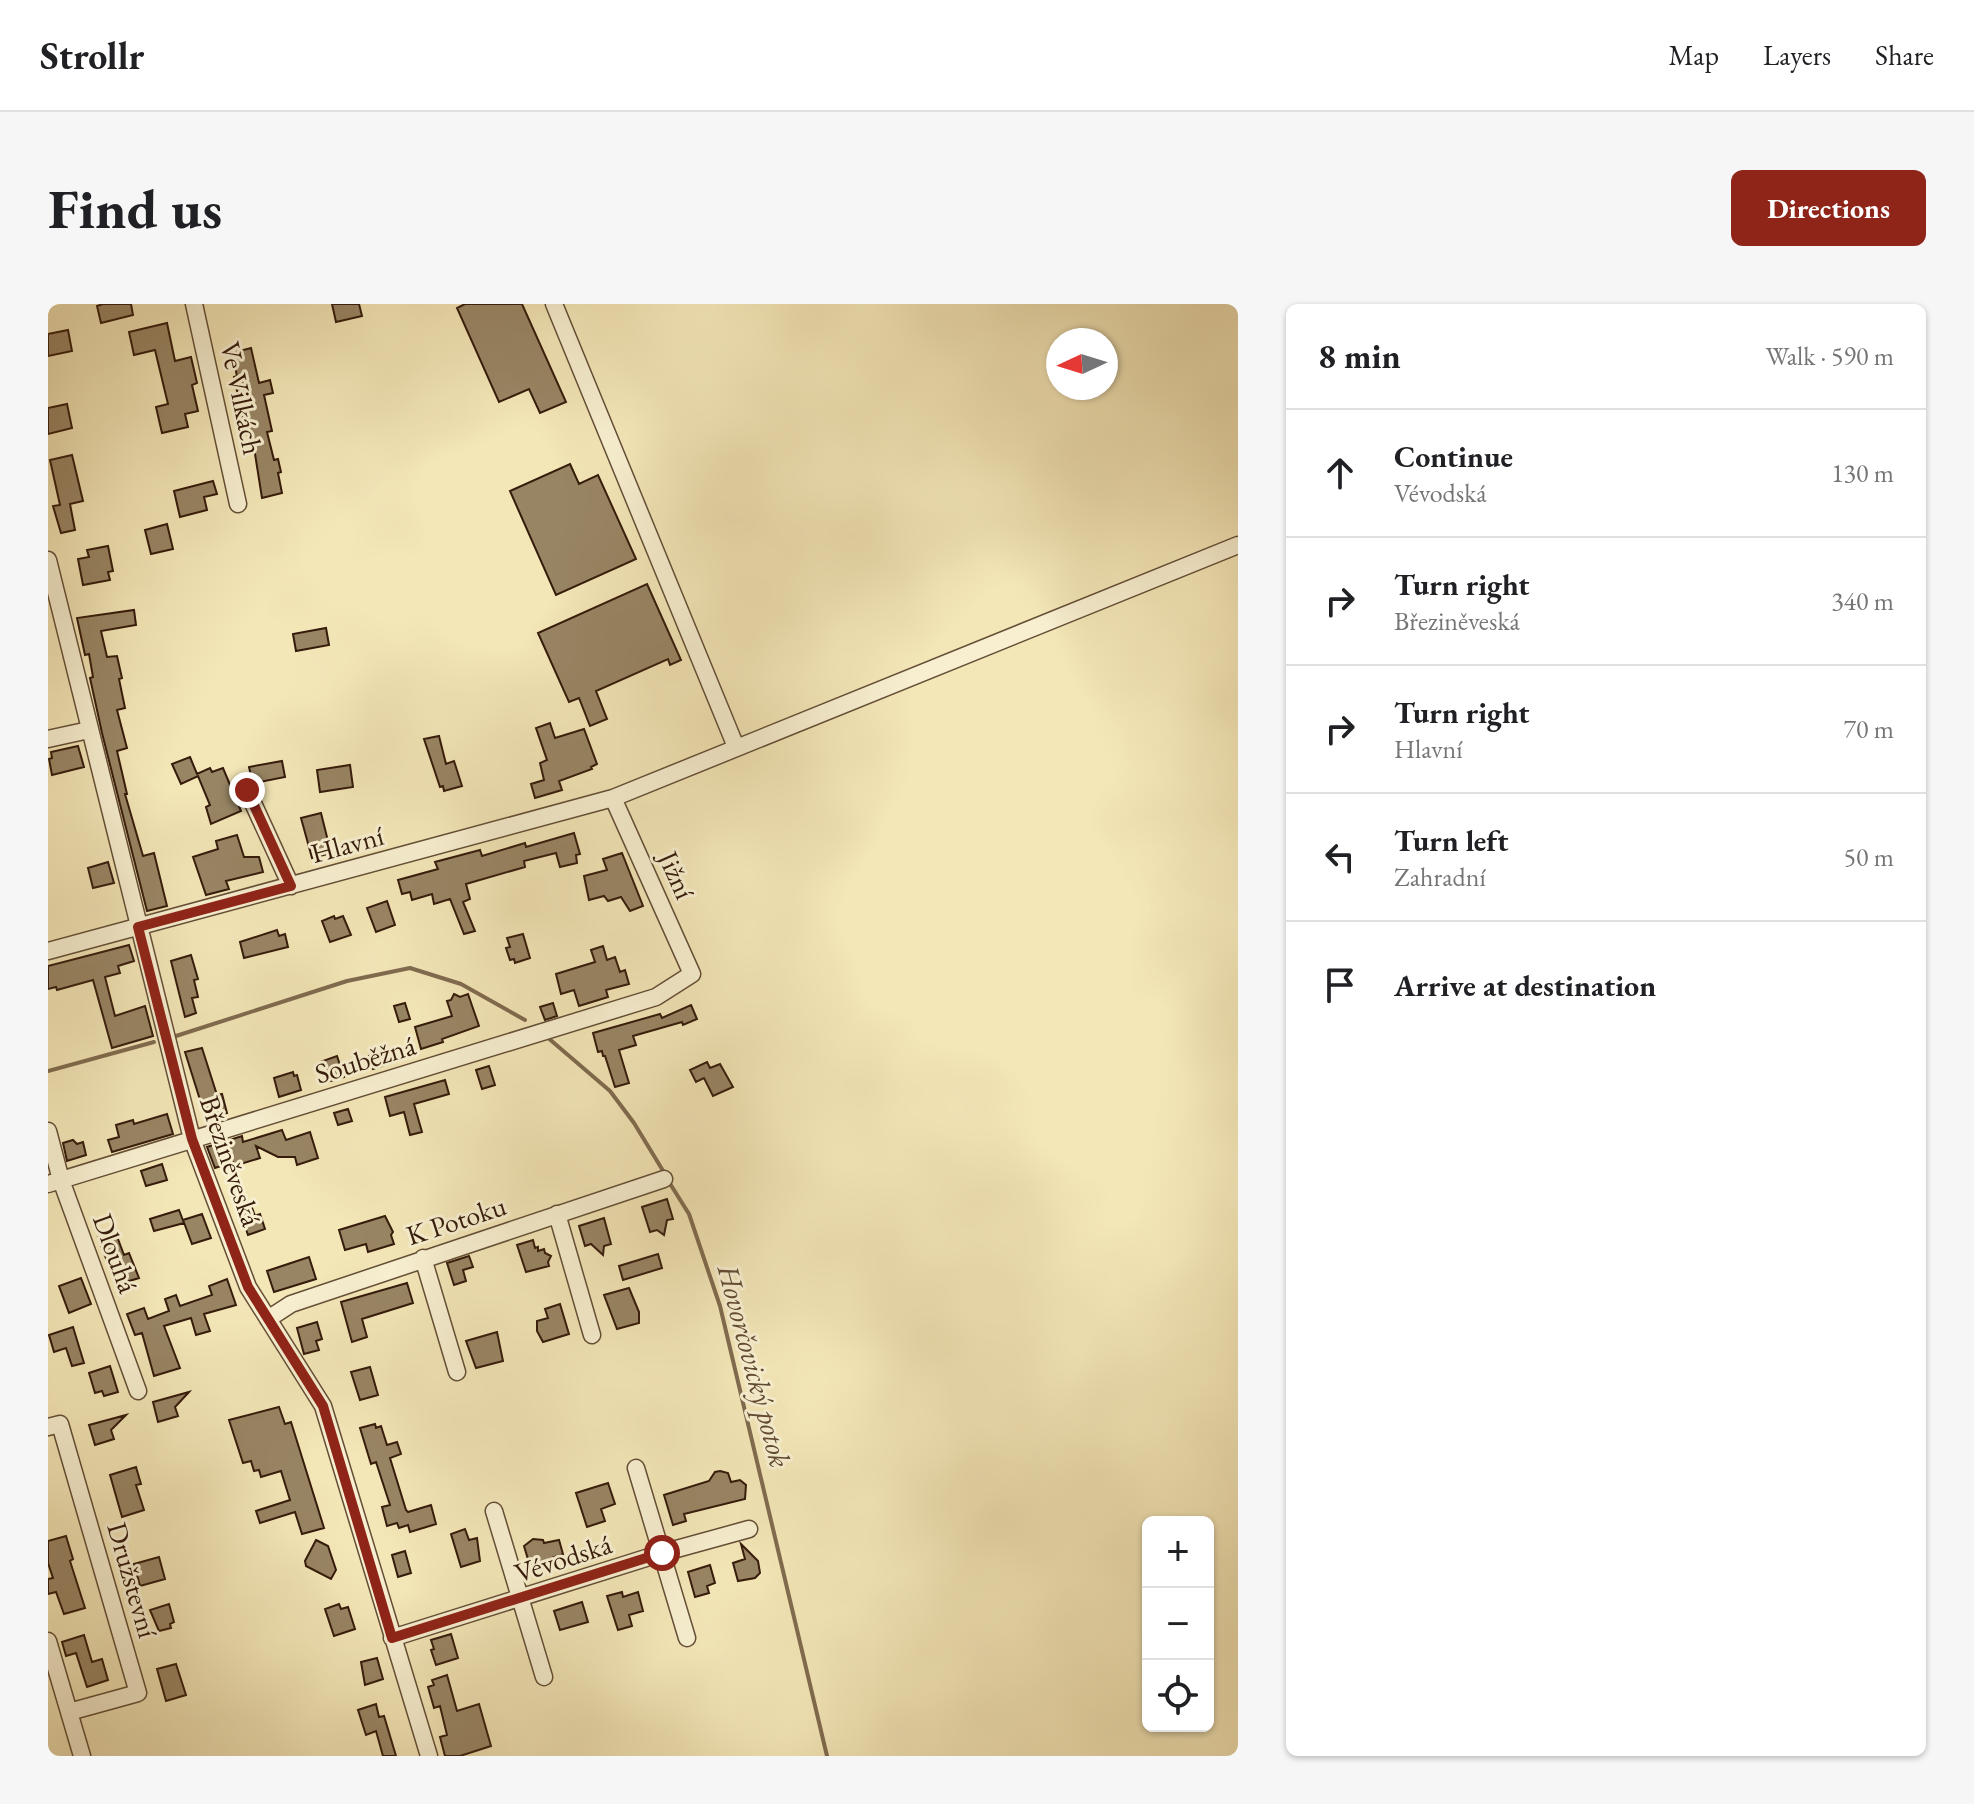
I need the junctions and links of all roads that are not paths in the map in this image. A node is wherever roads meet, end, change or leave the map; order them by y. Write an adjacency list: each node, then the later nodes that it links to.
1 (194, 304): 3 (street, Ve Vilkách)
2 (554, 304): 8 (street)
3 (238, 504)
4 (1238, 545): 8 (street, Hlavní)
5 (48, 560): 6 (street, Březiněveská)
6 (89, 730): 7 (street); 12 (street, Březiněveská)
7 (48, 739)
8 (736, 747): 10 (street, Hlavní)
9 (247, 790): 11 (street)
10 (613, 798): 11 (street, Hlavní); 14 (street, Jižní)
11 (291, 886): 12 (street, Hlavní)
12 (138, 927): 13 (street, Hlavní); 16 (street, Březiněveská)
13 (48, 951)
14 (692, 974): 16 (street, Souběžná)
15 (48, 1131): 18 (street, Dlouhá)
16 (192, 1139): 18 (street, Souběžná); 21 (street, Březiněveská)
17 (664, 1179): 19 (street, K Potoku)
18 (55, 1182): 24 (street, Dlouhá)
19 (557, 1214): 20 (street, K Potoku); 22 (street)
20 (423, 1258): 21 (street, K Potoku); 23 (street)
21 (268, 1319): 31 (street, Březiněveská)
22 (592, 1335)
23 (457, 1372)
24 (138, 1391)
25 (48, 1427): 35 (street, Družstevní)
26 (636, 1468): 29 (street)
27 (494, 1511): 30 (street)
28 (749, 1529): 29 (street, Vévodská)
29 (662, 1553): 30 (street, Vévodská); 32 (street)
30 (522, 1598): 31 (street, Vévodská); 34 (street)
31 (392, 1638): 37 (street, Březiněveská)
32 (687, 1638)
33 (48, 1641): 35 (street)
34 (544, 1677)
35 (69, 1712): 36 (street)
36 (82, 1756)
37 (429, 1756)

